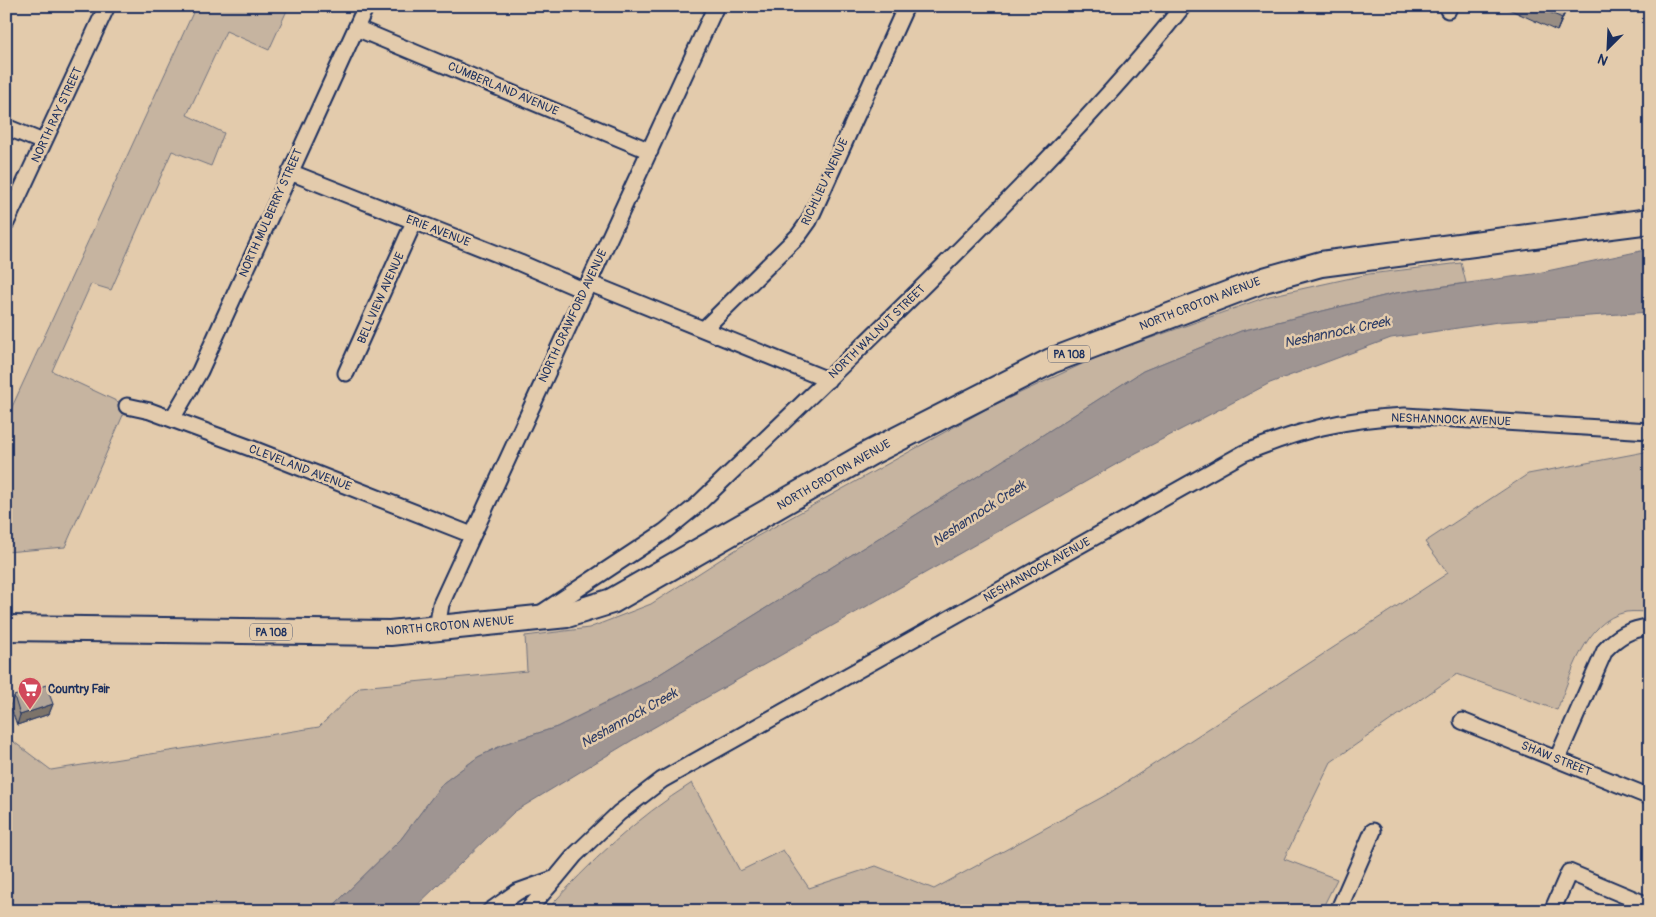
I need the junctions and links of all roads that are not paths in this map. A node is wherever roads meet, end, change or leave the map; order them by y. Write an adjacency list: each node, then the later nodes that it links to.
1 (107, 6): 8 (street, NORTH RAY STREET)
2 (366, 6): 6 (street, NORTH MULBERRY STREET)
3 (716, 6): 9 (street, NORTH CRAWFORD AVENUE)
4 (906, 6): 15 (street, RICHLIEU AVENUE)
5 (1183, 6): 17 (street, NORTH WALNUT STREET)
6 (356, 28): 9 (street, CUMBERLAND AVENUE); 10 (street, NORTH MULBERRY STREET)
7 (6, 127): 8 (street)
8 (43, 142): 13 (street, NORTH RAY STREET)
9 (650, 151): 14 (street, NORTH CRAWFORD AVENUE)
10 (290, 172): 12 (street, ERIE AVENUE); 19 (street, NORTH MULBERRY STREET)
11 (1650, 221): 22 (main road, NORTH CROTON AVENUE / PA 108)
12 (414, 222): 14 (street, ERIE AVENUE); 16 (street, BELLVIEW AVENUE)
13 (6, 223)
14 (587, 287): 15 (street, ERIE AVENUE); 21 (street, NORTH CRAWFORD AVENUE)
15 (704, 329): 17 (street, ERIE AVENUE)
16 (346, 374)
17 (828, 380): 22 (street, NORTH WALNUT STREET)
18 (127, 406): 19 (street, CLEVELAND AVENUE)
19 (172, 419): 21 (street, CLEVELAND AVENUE)
20 (1650, 431): 30 (street, NESHANNOCK AVENUE)
21 (472, 535): 25 (street, NORTH CRAWFORD AVENUE)
22 (534, 618): 25 (main road, NORTH CROTON AVENUE / PA 108)
23 (1650, 627): 27 (street)
24 (6, 628): 25 (main road, NORTH CROTON AVENUE / PA 108)
25 (441, 628)
26 (1462, 721): 27 (street, SHAW STREET)
27 (1558, 759): 28 (street, SHAW STREET)
28 (1650, 797)
29 (1373, 831): 34 (street)
30 (556, 878): 32 (street, NESHANNOCK AVENUE); 33 (street)
31 (1650, 906): 35 (street)
32 (490, 911)
33 (527, 911)
34 (1338, 911)
35 (1552, 911)

